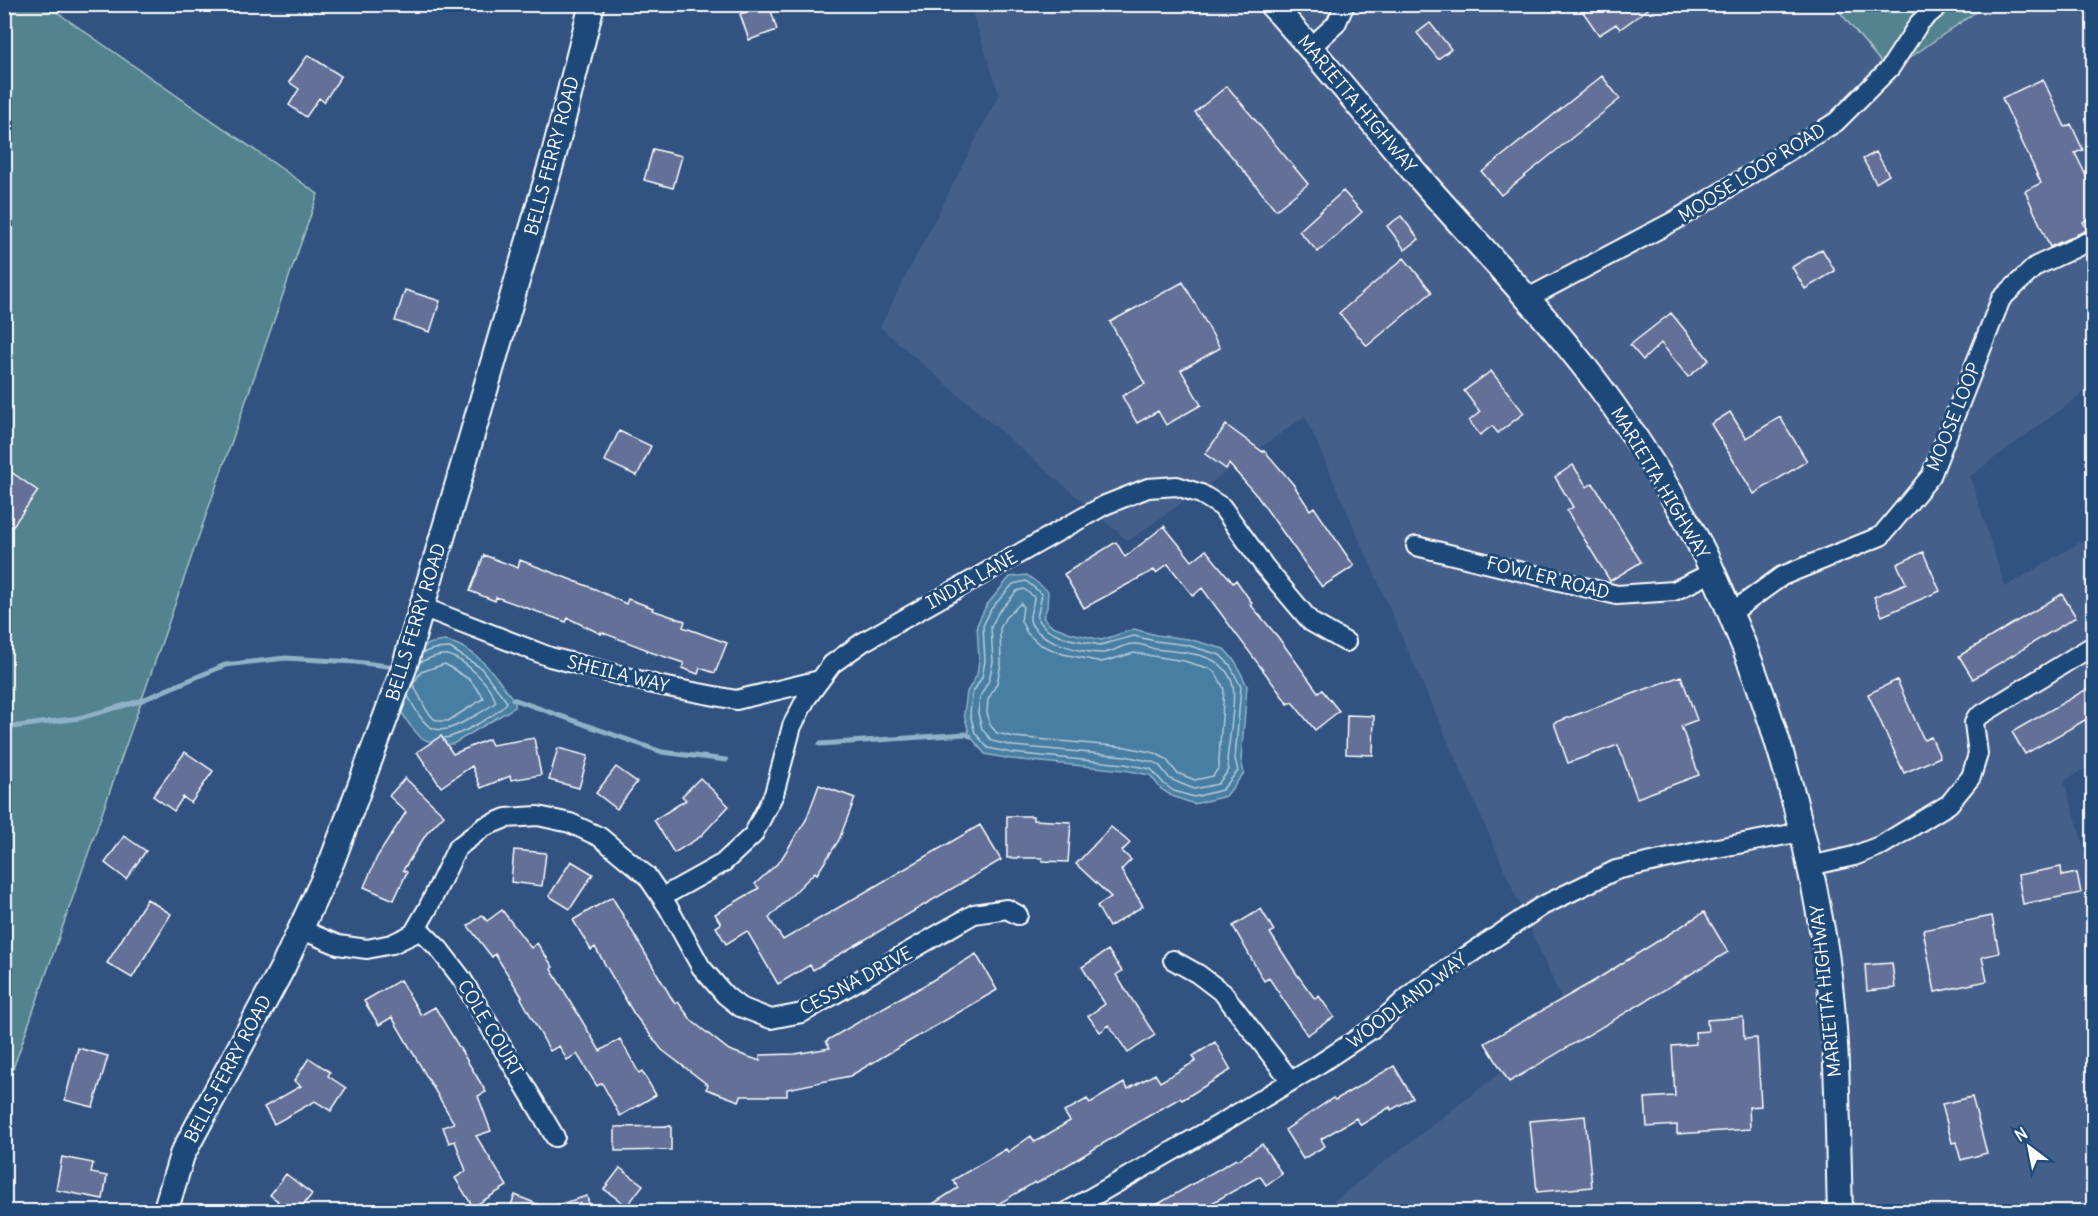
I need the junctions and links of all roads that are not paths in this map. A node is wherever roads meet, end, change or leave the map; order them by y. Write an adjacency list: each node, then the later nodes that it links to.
1 (592, 4): 10 (main road, BELLS FERRY ROAD)
2 (1271, 4): 5 (main road, MARIETTA HIGHWAY)
3 (1345, 4): 5 (street)
4 (1941, 4): 7 (street, MOOSE LOOP ROAD)
5 (1311, 47): 7 (main road, MARIETTA HIGHWAY)
6 (2094, 239): 11 (street, MOOSE LOOP)
7 (1528, 298): 9 (main road, MARIETTA HIGHWAY)
8 (1416, 546): 9 (street, FOWLER ROAD)
9 (1713, 572): 11 (main road, MARIETTA HIGHWAY)
10 (422, 607): 14 (street, SHEILA WAY); 20 (main road, BELLS FERRY ROAD)
11 (1731, 613): 15 (main road, MARIETTA HIGHWAY)
12 (1347, 642): 14 (street, INDIA LANE)
13 (2094, 645): 16 (street)
14 (820, 680): 17 (street, INDIA LANE)
15 (1802, 832): 16 (main road, MARIETTA HIGHWAY); 22 (street, WOODLAND WAY)
16 (1810, 866): 26 (main road, MARIETTA HIGHWAY)
17 (662, 897): 18 (street, CESSNA DRIVE); 19 (street, CESSNA DRIVE)
18 (1017, 915)
19 (417, 927): 20 (street, CESSNA DRIVE); 23 (street, COLE COURT)
20 (300, 929): 24 (main road, BELLS FERRY ROAD)
21 (1173, 960): 22 (street)
22 (1291, 1081): 25 (street, WOODLAND WAY)
23 (555, 1137)
24 (165, 1212)
25 (1066, 1212)
26 (1840, 1212)

